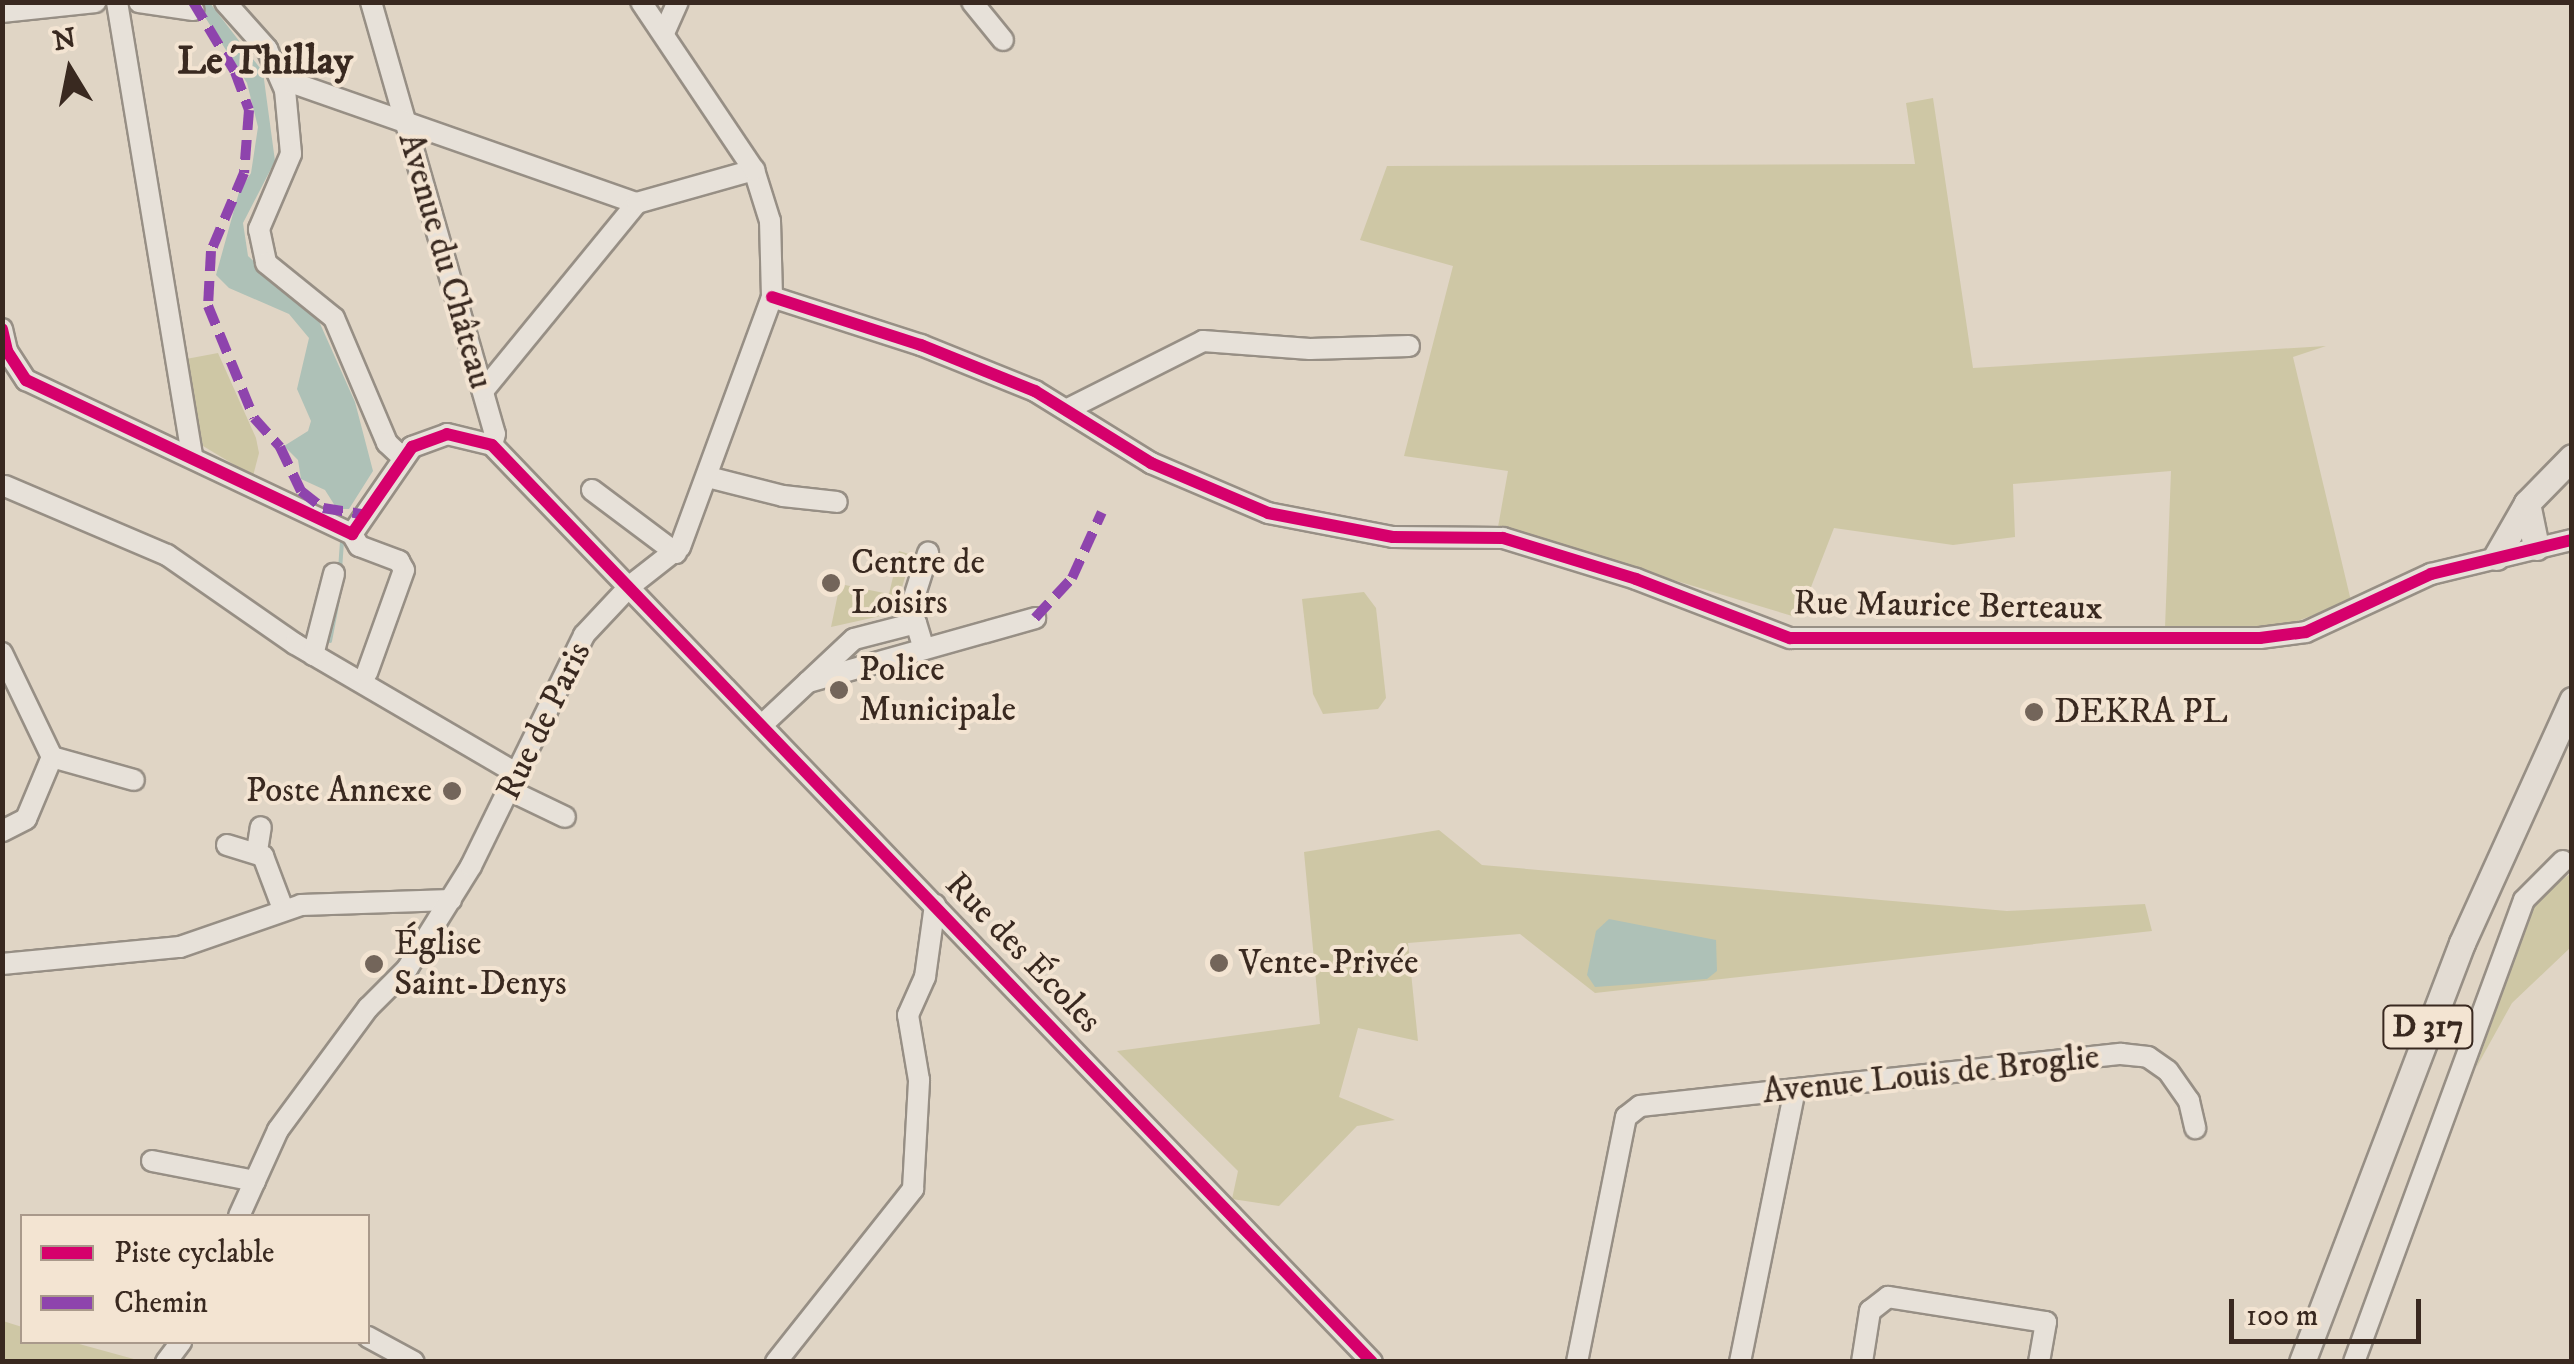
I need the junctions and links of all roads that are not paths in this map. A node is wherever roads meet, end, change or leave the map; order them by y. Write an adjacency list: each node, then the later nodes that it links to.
1 (96, 2): 10 (street)
2 (117, 2): 24 (street)
3 (139, 2): 9 (street)
4 (224, 2): 13 (street)
5 (370, 2): 14 (street, Avenue du Château)
6 (641, 2): 11 (street)
7 (678, 2): 11 (street)
8 (972, 2): 12 (street)
9 (193, 10)
10 (2, 12)
11 (664, 33): 15 (street)
12 (1003, 40)
13 (282, 79): 14 (street); 25 (street)
14 (407, 127): 16 (street); 20 (street, Avenue du Château)
15 (754, 170): 16 (street); 17 (street)
16 (637, 203): 20 (street)
17 (772, 297): 21 (street, Rue Maurice Berteaux); 26 (street)
18 (2, 328): 24 (street)
19 (1409, 346): 21 (street)
20 (482, 391): 22 (street, Avenue du Château)
21 (1068, 409): 36 (street, Rue Maurice Berteaux)
22 (492, 445): 25 (street); 38 (street)
23 (2572, 457): 30 (main road)
24 (192, 458): 31 (street)
25 (402, 458): 31 (street)
26 (708, 476): 29 (street); 35 (street)
27 (3, 487): 43 (street)
28 (592, 490): 35 (street)
29 (837, 502)
30 (2527, 502): 33 (main road); 36 (main road)
31 (352, 534): 44 (street)
32 (2572, 540): 33 (street, Rue Maurice Berteaux)
33 (2536, 548): 36 (street, Rue Maurice Berteaux)
34 (928, 552): 40 (street)
35 (676, 553): 38 (street, Rue de Paris)
36 (2496, 557)
37 (334, 574): 43 (street)
38 (630, 586): 47 (street, Rue des Écoles); 51 (street, Rue de Paris)
39 (1035, 618): 41 (street)
40 (915, 623): 41 (street); 45 (street)
41 (924, 650): 45 (street)
42 (2, 653): 49 (street)
43 (313, 655): 51 (street)
44 (367, 673)
45 (808, 682): 47 (street)
46 (2572, 700): 75 (main road, D 317)
47 (762, 724): 59 (street, Rue des Écoles)
48 (2572, 736): 76 (main road, D 317)
49 (52, 757): 50 (street); 54 (street)
50 (134, 780)
51 (513, 782): 52 (street); 58 (street, Rue de Paris)
52 (565, 816)
53 (261, 827): 56 (street)
54 (2, 831)
55 (227, 844): 56 (street)
56 (257, 851): 60 (street)
57 (2569, 853): 77 (street)
58 (451, 900): 60 (street); 65 (street, Rue de Paris)
59 (935, 906): 69 (street); 70 (street, Rue des Écoles)
60 (283, 909): 61 (street)
61 (2, 964)
62 (1794, 1090): 63 (street, Avenue Louis de Broglie); 71 (street, Avenue Louis de Broglie); 72 (street)
63 (2195, 1128)
64 (152, 1161): 65 (street)
65 (254, 1181): 66 (street, Rue de Paris)
66 (240, 1214)
67 (370, 1337): 68 (street)
68 (414, 1362)
69 (776, 1362)
70 (1372, 1362)
71 (1577, 1362)
72 (1740, 1362)
73 (1862, 1362): 74 (street)
74 (2039, 1362)
75 (2302, 1362)
76 (2319, 1362)
77 (2354, 1362)

